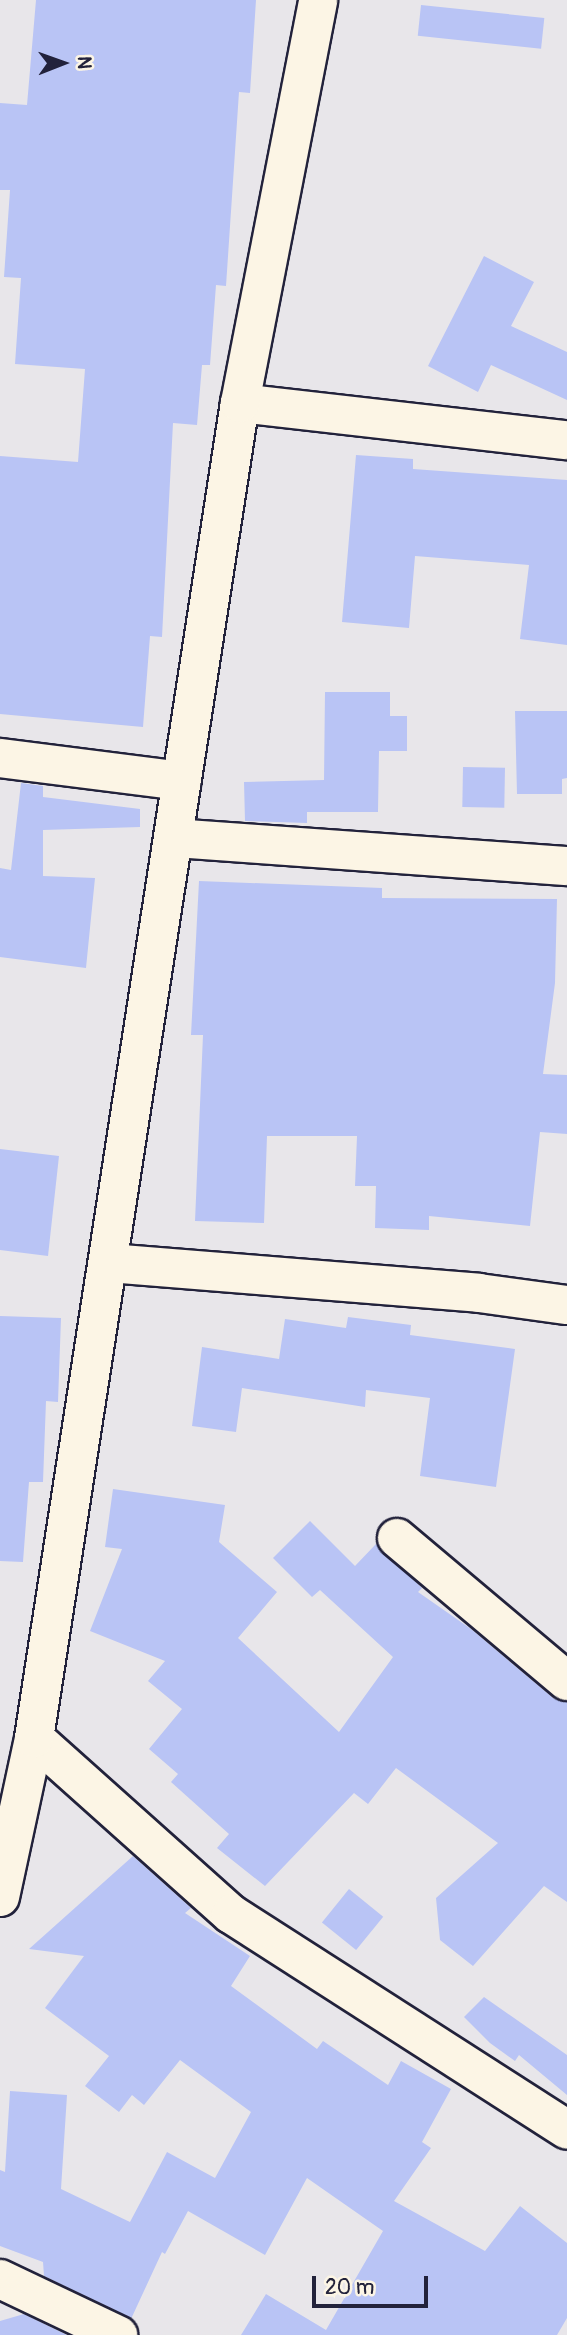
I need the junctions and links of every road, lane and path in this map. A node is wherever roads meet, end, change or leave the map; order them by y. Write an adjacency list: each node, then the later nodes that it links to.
1 (318, 0): 2 (street)
2 (240, 403): 3 (street); 5 (street)
3 (567, 440)
4 (0, 758): 5 (street)
5 (182, 781): 6 (street)
6 (174, 838): 7 (street); 8 (street)
7 (567, 866)
8 (109, 1263): 9 (street); 12 (street)
9 (567, 1306)
10 (397, 1538): 11 (street)
11 (567, 1681)
12 (34, 1738): 13 (street); 14 (street)
13 (1, 1889)
14 (567, 2130)
15 (0, 2279): 16 (street)
16 (118, 2335)

